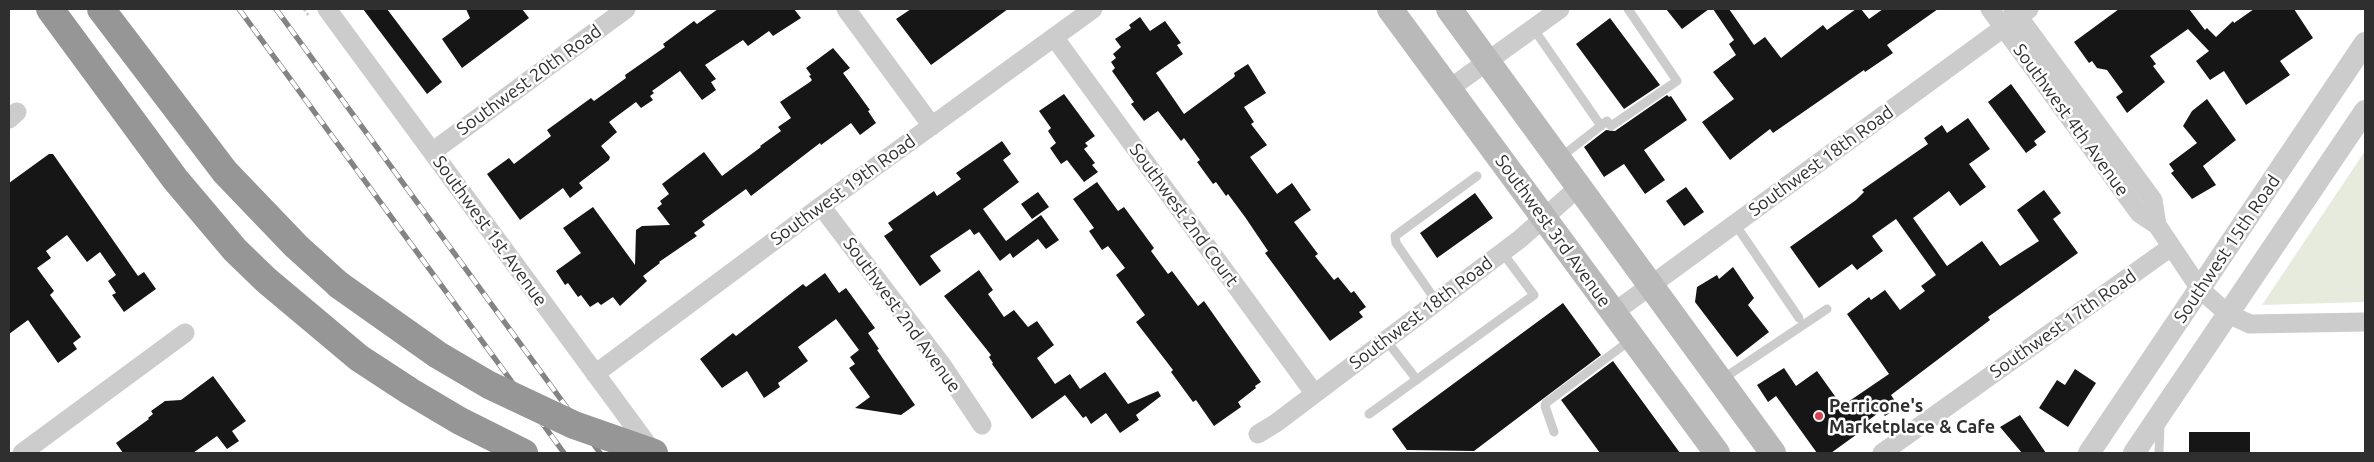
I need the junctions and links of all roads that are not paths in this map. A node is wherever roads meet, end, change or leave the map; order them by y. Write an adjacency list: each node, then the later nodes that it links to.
1 (50, 9): 52 (highway)
2 (101, 9): 53 (highway, bridge)
3 (327, 9): 21 (street, Southwest 1st Avenue)
4 (626, 9): 21 (street, Southwest 20th Road)
5 (846, 9): 19 (street)
6 (1093, 9): 14 (street, Southwest 19th Road)
7 (1390, 9): 17 (main road, Southwest 3rd Avenue)
8 (1450, 9): 16 (main road)
9 (1560, 9): 13 (street)
10 (1628, 9): 20 (lane)
11 (1990, 9): 12 (street, Southwest 4th Avenue)
12 (2016, 15): 27 (street, Southwest 18th Road); 28 (street, Southwest 4th Avenue)
13 (1533, 28): 16 (street); 20 (lane)
14 (1054, 37): 19 (street, Southwest 19th Road); 44 (street, Southwest 2nd Court)
15 (2365, 44): 31 (street, Southwest 15th Road)
16 (1488, 61): 17 (street); 22 (main road)
17 (1450, 89): 26 (main road, Southwest 3rd Avenue)
18 (2365, 111): 35 (street)
19 (932, 126): 25 (street, Southwest 19th Road)
20 (1601, 126): 22 (lane)
21 (432, 152): 41 (street, Southwest 1st Avenue)
22 (1560, 158): 24 (main road)
23 (1477, 176): 32 (lane)
24 (1580, 186): 26 (street, Southwest 18th Road); 30 (main road)
25 (821, 206): 41 (street, Southwest 19th Road); 48 (street, Southwest 2nd Avenue)
26 (1544, 217): 29 (street, Southwest 18th Road); 34 (main road, Southwest 3rd Avenue)
27 (1735, 224): 30 (street, Southwest 18th Road); 36 (lane)
28 (2171, 247): 31 (street, Southwest 4th Avenue); 56 (street, Southwest 17th Road)
29 (1502, 252): 32 (street, Southwest 18th Road); 42 (lane)
30 (1650, 286): 34 (street, Southwest 18th Road); 43 (main road)
31 (2200, 289): 35 (street, Southwest 4th Avenue); 45 (street, Southwest 15th Road)
32 (1436, 301): 40 (street, Southwest 18th Road)
33 (1827, 309): 43 (lane)
34 (1613, 312): 39 (main road, Southwest 3rd Avenue)
35 (2228, 314): 37 (street, Southwest 4th Avenue); 47 (street)
36 (1799, 318)
37 (2365, 322)
38 (186, 333): 51 (street)
39 (1632, 339): 49 (lane); 54 (main road, Southwest 3rd Avenue)
40 (1386, 340): 42 (lane); 44 (street, Southwest 18th Road)
41 (595, 374): 53 (street, Southwest 1st Avenue)
42 (1417, 380): 46 (lane)
43 (1720, 380): 55 (main road)
44 (1314, 393): 50 (street, Southwest 18th Road)
45 (2129, 395): 47 (street); 57 (street, Southwest 15th Road)
46 (1369, 414)
47 (2160, 415): 58 (street); 59 (lane)
48 (982, 425)
49 (1554, 432)
50 (1258, 434)
51 (22, 453)
52 (524, 453)
53 (654, 453)
54 (1717, 453)
55 (1774, 453)
56 (1882, 453)
57 (2089, 453)
58 (2134, 453)
59 (2159, 453)

